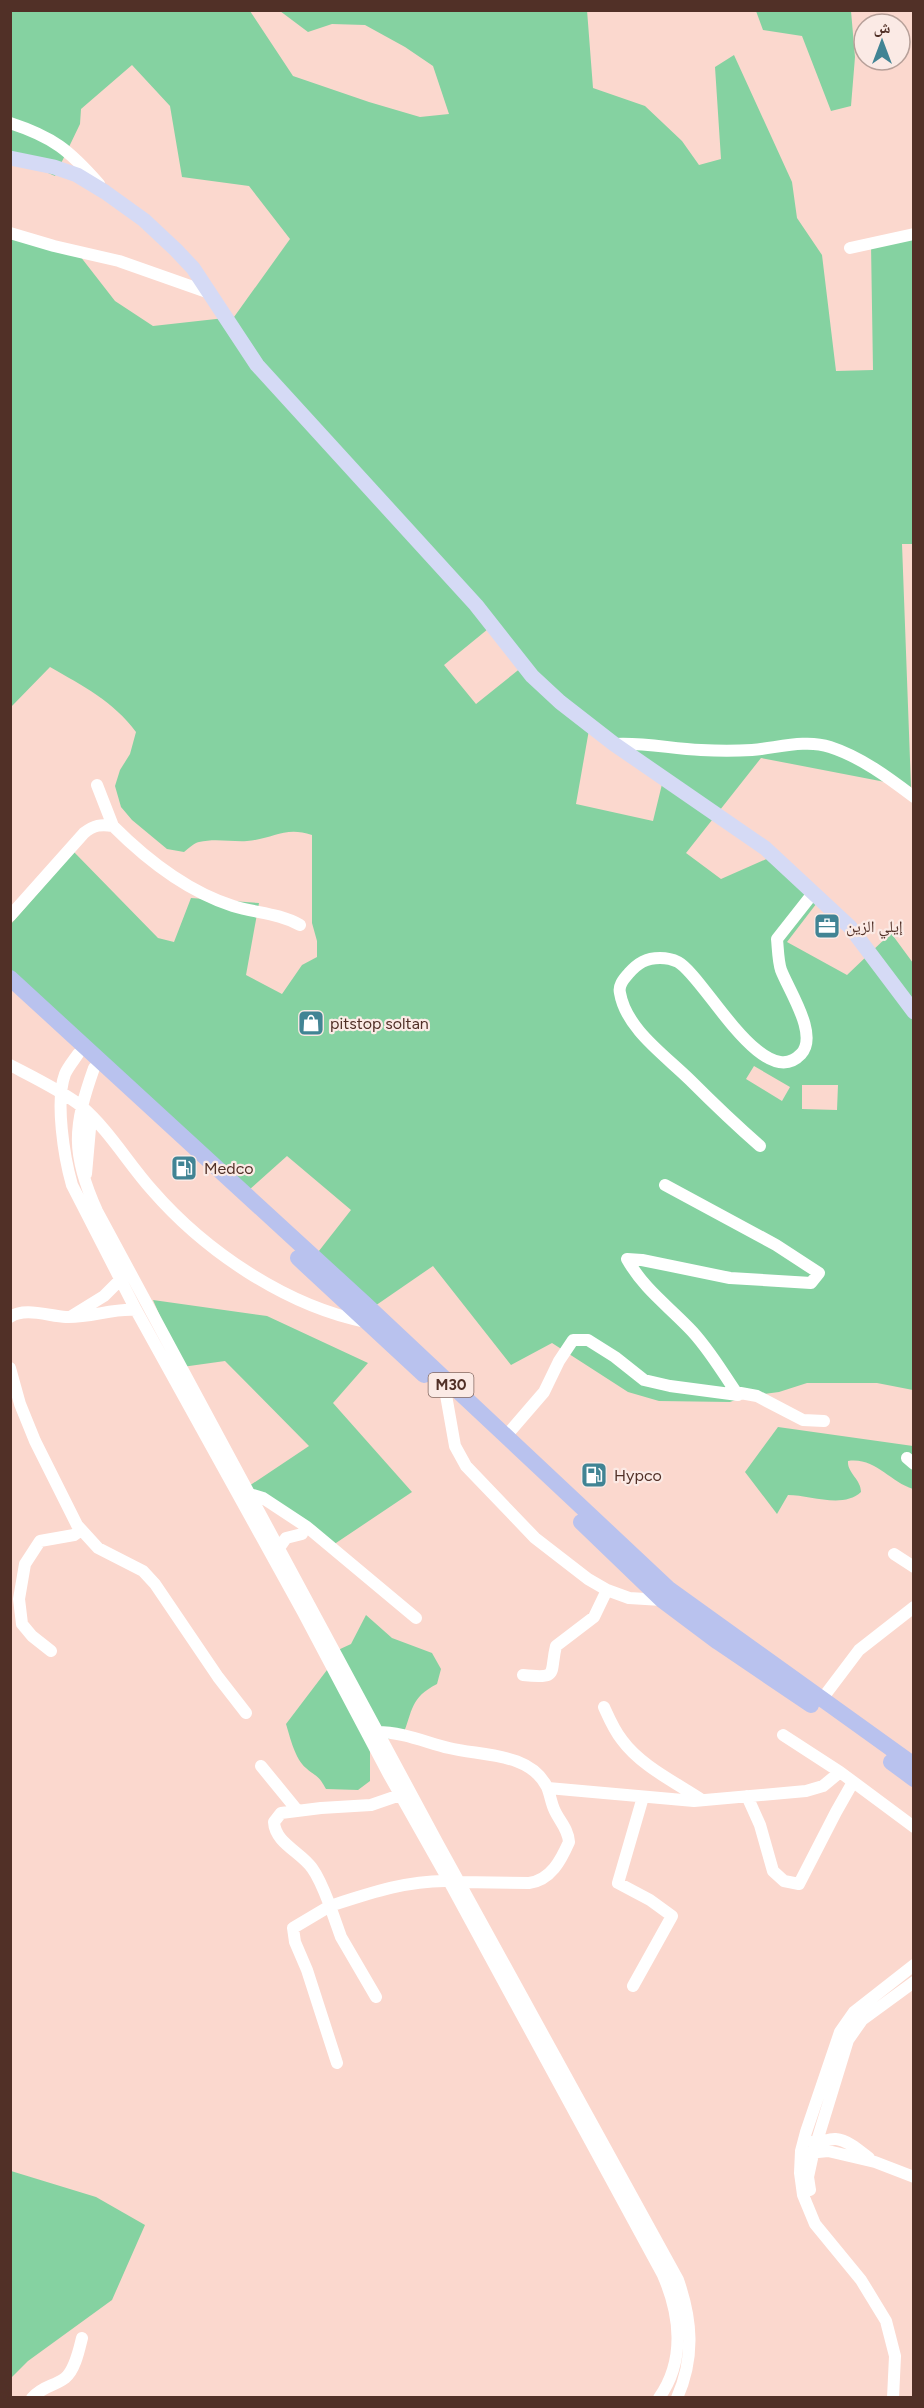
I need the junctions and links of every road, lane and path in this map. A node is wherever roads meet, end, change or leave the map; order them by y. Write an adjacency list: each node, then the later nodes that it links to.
1 (10, 123): 3 (street)
2 (10, 158): 3 (main road)
3 (105, 192): 7 (main road)
4 (10, 233): 7 (street)
5 (914, 234): 6 (street)
6 (850, 248)
7 (207, 291): 8 (main road)
8 (614, 744): 10 (street); 12 (main road)
9 (97, 785): 11 (street)
10 (914, 797)
11 (113, 826): 13 (street); 14 (street)
12 (814, 892): 17 (main road); 24 (street)
13 (10, 916)
14 (300, 925)
15 (10, 978): 37 (highway, M30)
16 (10, 993): 18 (highway, M30)
17 (914, 1012)
18 (78, 1054): 20 (highway, M30); 21 (street)
19 (10, 1065): 21 (street)
20 (94, 1068): 22 (street); 31 (highway, M30)
21 (62, 1095): 22 (street); 27 (street)
22 (81, 1106): 23 (street); 25 (street)
23 (91, 1117): 25 (street); 31 (street)
24 (760, 1146)
25 (85, 1184): 39 (street)
26 (665, 1185): 33 (street)
27 (121, 1279): 28 (street); 30 (street)
28 (136, 1310): 30 (street); 39 (street)
29 (10, 1317): 30 (street)
30 (70, 1317)
31 (366, 1322): 34 (highway, M30)
32 (10, 1368): 35 (street)
33 (735, 1392): 36 (street); 37 (street)
34 (446, 1395): 38 (highway, M30); 46 (street)
35 (15, 1405): 40 (street)
36 (824, 1421)
37 (506, 1436): 38 (highway, M30)
38 (549, 1485): 47 (highway, M30); 52 (highway, M30)
39 (244, 1495): 41 (street); 42 (street); 44 (street); 60 (street)
40 (81, 1530): 50 (street); 55 (street)
41 (302, 1534): 42 (street); 44 (street)
42 (279, 1548): 56 (street)
43 (894, 1554): 45 (street)
44 (338, 1555): 49 (street)
45 (914, 1567)
46 (607, 1590): 47 (street); 51 (street)
47 (662, 1600): 52 (highway, M30)
48 (914, 1607): 53 (street)
49 (416, 1618)
50 (51, 1651)
51 (523, 1675)
52 (795, 1687): 53 (highway, M30); 62 (highway, M30)
53 (822, 1699): 58 (highway, M30)
54 (604, 1707): 68 (street)
55 (246, 1713)
56 (377, 1732): 60 (street); 64 (street)
57 (783, 1735): 61 (street)
58 (914, 1765)
59 (261, 1766): 69 (street)
60 (392, 1771): 65 (street); 71 (street)
61 (840, 1772): 63 (street); 66 (street)
62 (914, 1779)
63 (854, 1782): 66 (street); 70 (street)
64 (548, 1788): 67 (street); 71 (street)
65 (400, 1795): 69 (street); 71 (street)
66 (747, 1796): 68 (street)
67 (643, 1797): 68 (street); 75 (street)
68 (702, 1800)
69 (297, 1810): 72 (street)
70 (914, 1827)
71 (454, 1881): 72 (street); 82 (street)
72 (330, 1906): 76 (street); 77 (street)
73 (914, 1965): 80 (street)
74 (914, 1982): 78 (street)
75 (633, 1986)
76 (376, 1997)
77 (337, 2063)
78 (827, 2109): 79 (street); 80 (street)
79 (835, 2139): 80 (street); 81 (street)
80 (809, 2147): 81 (street); 88 (street); 89 (street)
81 (875, 2162): 83 (street)
82 (613, 2173): 86 (street); 87 (street)
83 (914, 2177)
84 (82, 2338): 85 (street)
85 (32, 2397)
86 (659, 2397)
87 (677, 2397)
88 (893, 2397)
89 (902, 2397)

